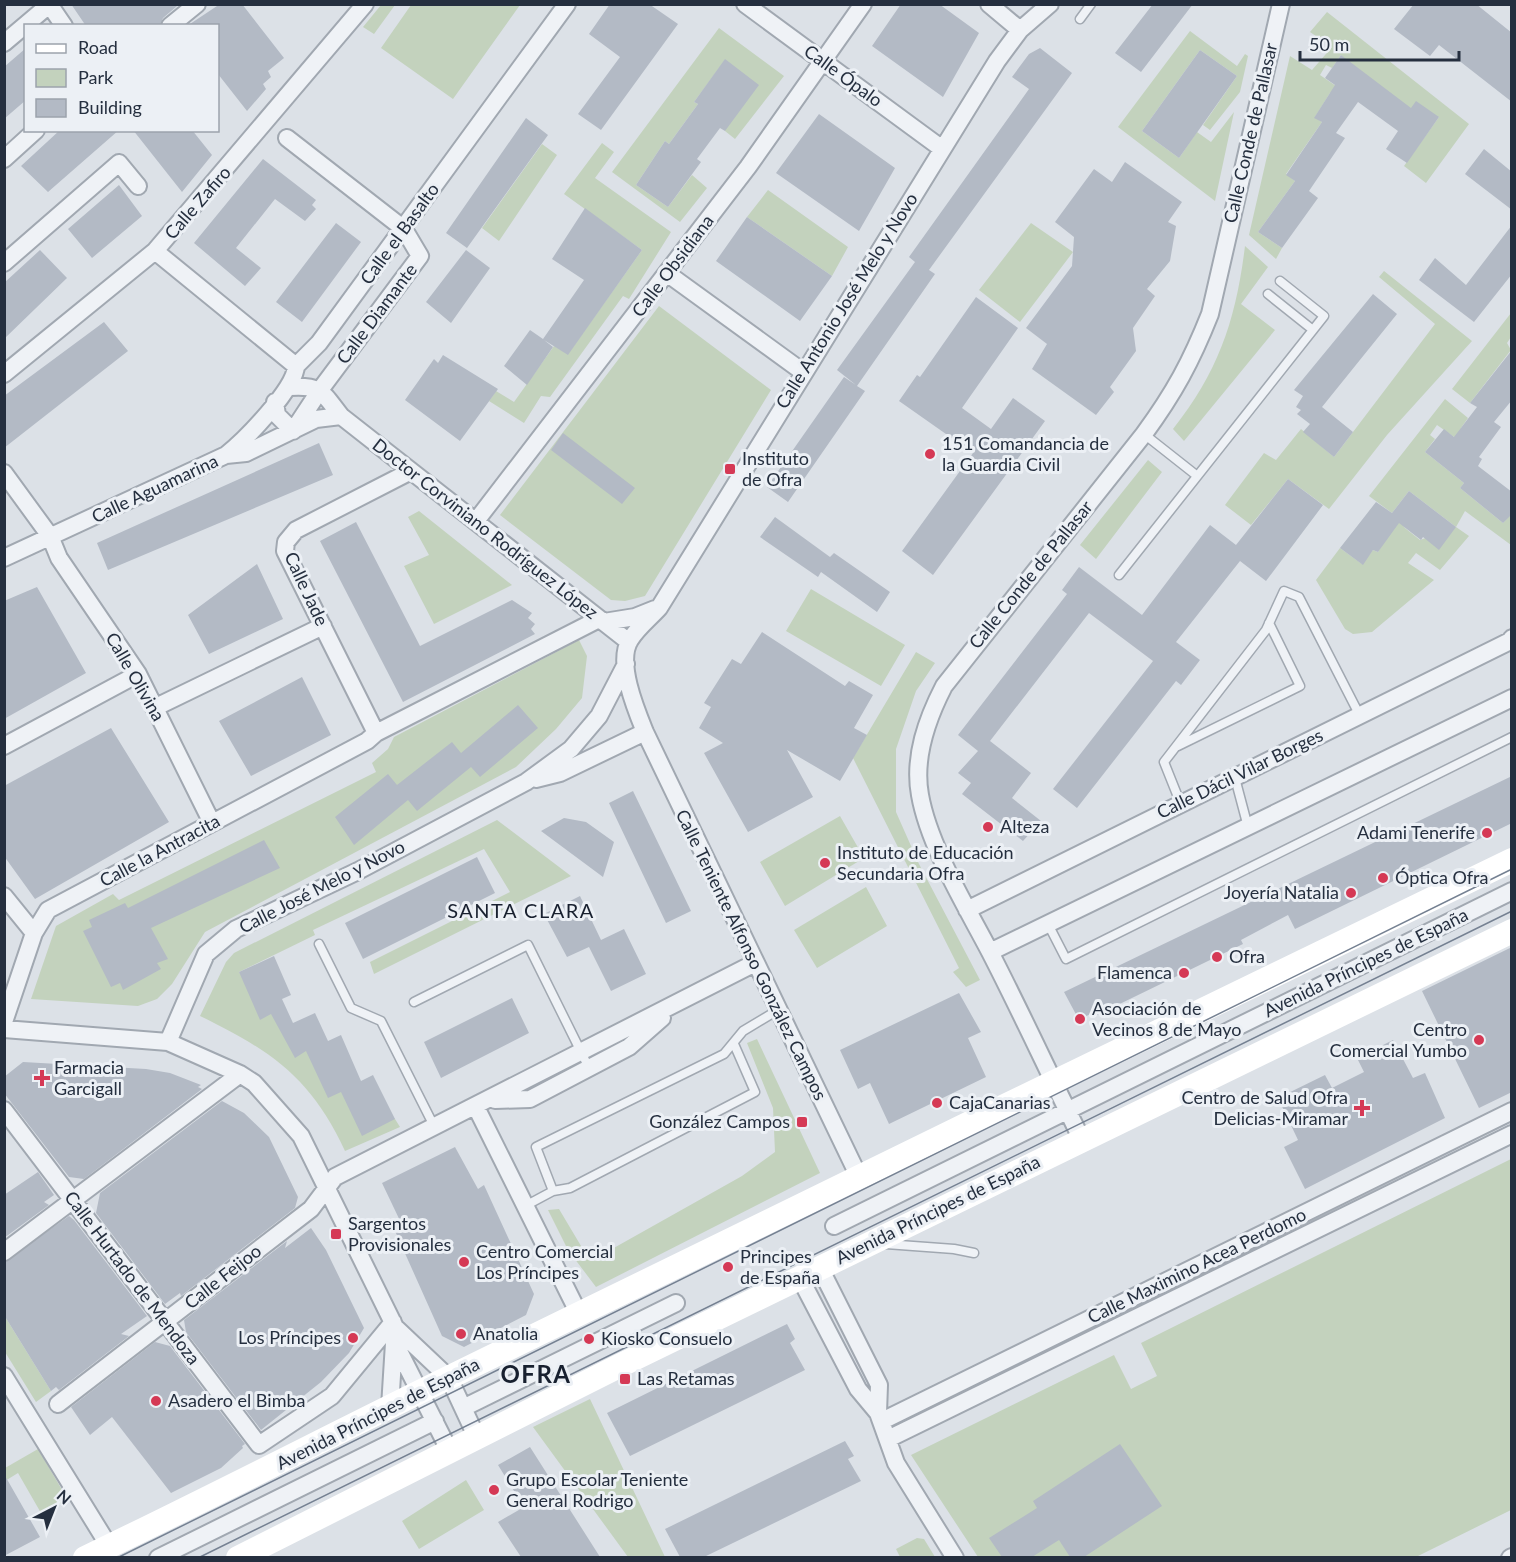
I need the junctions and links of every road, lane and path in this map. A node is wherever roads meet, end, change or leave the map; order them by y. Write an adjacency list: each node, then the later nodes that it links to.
1 (197, 4): 14 (street)
2 (365, 4): 25 (street, Calle Zafiro)
3 (567, 4): 24 (street, Calle el Basalto)
4 (745, 4): 18 (street, Calle Ópalo)
5 (863, 4): 18 (street, Calle Obsidiana)
6 (989, 4): 16 (street)
7 (1050, 4): 16 (street, Calle Antonio José Melo y Novo)
8 (1091, 4): 11 (lane)
9 (1281, 4): 39 (street, Calle Conde de Pallasar)
10 (49, 5): 12 (street); 13 (street)
11 (1080, 19)
12 (26, 24)
13 (63, 24)
14 (172, 24)
15 (24, 26): 17 (street)
16 (1020, 30): 21 (street, Calle Antonio José Melo y Novo)
17 (4, 43)
18 (822, 60): 21 (street, Calle Ópalo); 27 (street, Calle Obsidiana)
19 (34, 132): 22 (street)
20 (287, 138): 24 (street, Calle Diamante)
21 (941, 148): 32 (street, Calle Antonio José Melo y Novo)
22 (4, 159)
23 (138, 186): 26 (street)
24 (404, 229): 31 (street, Calle el Basalto); 35 (street, Calle Diamante)
25 (155, 251): 31 (street); 33 (street, Calle Zafiro)
26 (4, 263)
27 (668, 274): 32 (street); 44 (street, Calle Obsidiana)
28 (1281, 281): 30 (lane)
29 (1268, 294): 30 (lane)
30 (1313, 330): 43 (lane)
31 (296, 366): 34 (street, Calle el Basalto)
32 (803, 372): 48 (street, Calle Antonio José Melo y Novo)
33 (4, 374)
34 (290, 387): 35 (street); 36 (street, Calle el Basalto)
35 (320, 390): 37 (street, Doctor Corviniano Rodríguez López); 38 (street, Calle Diamante)
36 (275, 402): 38 (street); 40 (street, Calle el Basalto)
37 (341, 416): 38 (street, Calle Aguamarina); 41 (street, Doctor Corviniano Rodríguez López)
38 (293, 431): 40 (street, Calle Aguamarina)
39 (1144, 434): 43 (lane); 72 (street, Calle Conde de Pallasar)
40 (226, 455): 45 (street, Calle Aguamarina)
41 (411, 471): 44 (street, Doctor Corviniano Rodríguez López); 51 (street, Calle Jade)
42 (4, 473): 45 (street, Calle Olivina)
43 (1196, 475): 47 (lane)
44 (476, 521): 49 (street, Doctor Corviniano Rodríguez López)
45 (50, 536): 46 (street, Calle Aguamarina); 55 (street, Calle Olivina)
46 (4, 558)
47 (1119, 575)
48 (659, 608): 49 (street); 53 (street, Calle Antonio José Melo y Novo)
49 (602, 620): 53 (street, Doctor Corviniano Rodríguez López); 60 (street, Calle la Antracita)
50 (1269, 623): 58 (lane); 63 (lane); 63 (lane)
51 (323, 626): 57 (street); 60 (street, Calle Jade)
52 (1512, 638): 58 (street, Calle Dácil Vilar Borges)
53 (629, 642): 54 (street)
54 (626, 664): 59 (street, Calle Teniente Alfonso González Campos); 65 (street)
55 (138, 674): 57 (street, Calle Olivina); 62 (street)
56 (1512, 698): 68 (street)
57 (154, 708): 67 (street, Calle Olivina)
58 (1360, 716): 64 (street, Calle Dácil Vilar Borges)
59 (645, 732): 65 (street); 78 (street, Calle Teniente Alfonso González Campos)
60 (376, 733): 67 (street, Calle la Antracita)
61 (1512, 737): 73 (lane)
62 (4, 746)
63 (1175, 748): 66 (lane)
64 (1235, 778): 66 (street, Calle Dácil Vilar Borges); 68 (lane)
65 (526, 782): 83 (street, Calle José Melo y Novo)
66 (1180, 802): 72 (street, Calle Dácil Vilar Borges)
67 (212, 823): 75 (street, Calle la Antracita)
68 (1248, 827): 73 (street)
69 (1512, 860): 87 (main road, Avenida Príncipes de España)
70 (1512, 891): 90 (street, Avenida Príncipes de España)
71 (4, 896): 75 (street)
72 (967, 910): 77 (street, Calle Conde de Pallasar)
73 (1048, 924): 77 (street)
74 (1512, 931): 94 (main road, Avenida Príncipes de España)
75 (34, 933): 81 (street, Calle la Antracita)
76 (319, 944): 92 (lane)
77 (990, 952): 87 (street, Calle Conde de Pallasar)
78 (755, 963): 80 (street, Calle Teniente Alfonso González Campos); 85 (street, Calle Feijoo)
79 (414, 1002): 85 (lane)
80 (778, 1010): 84 (lane); 99 (street, Calle Teniente Alfonso González Campos)
81 (4, 1022)
82 (4, 1029): 83 (street)
83 (168, 1042): 86 (street)
84 (734, 1044): 101 (lane); 101 (lane)
85 (585, 1061): 88 (street, Calle Feijoo)
86 (240, 1074): 100 (street); 102 (street)
87 (1053, 1081): 90 (street, Calle Conde de Pallasar); 99 (main road, Avenida Príncipes de España)
88 (484, 1103): 92 (street, Calle Feijoo); 103 (street)
89 (4, 1110): 102 (street, Calle Hurtado de Mendoza)
90 (1067, 1110): 94 (street, Calle Conde de Pallasar); 104 (street, Avenida Príncipes de España)
91 (1512, 1111): 95 (street, Calle Maximino Acea Perdomo)
92 (435, 1128): 100 (street, Calle Feijoo)
93 (1512, 1134): 97 (street, Calle Maximino Acea Perdomo)
94 (1082, 1140): 107 (main road, Avenida Príncipes de España)
95 (1449, 1142): 96 (street, Calle Maximino Acea Perdomo); 97 (street)
96 (1426, 1153): 98 (street); 105 (street, Calle Maximino Acea Perdomo)
97 (1458, 1160): 98 (street, Calle Maximino Acea Perdomo)
98 (1435, 1172): 108 (street, Calle Maximino Acea Perdomo)
99 (859, 1177): 115 (main road, Avenida Príncipes de España)
100 (326, 1190): 116 (street, Calle Feijoo); 119 (street)
101 (553, 1191): 103 (lane)
102 (72, 1200): 109 (street); 116 (street, Calle Hurtado de Mendoza)
103 (525, 1206): 115 (street)
104 (834, 1226)
105 (1276, 1227): 106 (street, Calle Maximino Acea Perdomo); 108 (street)
106 (1254, 1238): 111 (street); 114 (street, Calle Maximino Acea Perdomo)
107 (870, 1243): 110 (lane); 112 (main road, Avenida Príncipes de España)
108 (1286, 1245): 111 (street, Calle Maximino Acea Perdomo)
109 (4, 1252)
110 (974, 1253)
111 (1263, 1256): 118 (street, Calle Maximino Acea Perdomo)
112 (810, 1273): 127 (street); 129 (main road, Avenida Príncipes de España)
113 (676, 1304): 126 (street, Avenida Príncipes de España)
114 (1103, 1312): 117 (street, Calle Maximino Acea Perdomo); 118 (street)
115 (579, 1314): 122 (main road, Avenida Príncipes de España)
116 (165, 1321): 119 (street, Calle Hurtado de Mendoza); 124 (street, Calle Feijoo)
117 (1081, 1323): 120 (street); 127 (street, Calle Maximino Acea Perdomo)
118 (1112, 1330): 120 (street, Calle Maximino Acea Perdomo)
119 (394, 1331): 122 (street); 123 (street); 125 (street)
120 (1090, 1341): 130 (street, Calle Maximino Acea Perdomo)
121 (4, 1376): 132 (street)
122 (449, 1378): 123 (main road, Avenida Príncipes de España); 126 (street)
123 (421, 1392): 125 (main road, Avenida Príncipes de España); 128 (street)
124 (58, 1404)
125 (390, 1407): 132 (main road, Avenida Príncipes de España)
126 (463, 1408): 129 (street)
127 (880, 1417): 130 (street)
128 (435, 1421): 131 (street); 134 (street, Avenida Príncipes de España)
129 (477, 1438): 131 (main road, Avenida Príncipes de España)
130 (888, 1439): 136 (street)
131 (450, 1452): 135 (main road, Avenida Príncipes de España)
132 (110, 1546): 133 (main road, Avenida Príncipes de España)
133 (85, 1557)
134 (159, 1557)
135 (238, 1557)
136 (955, 1557)

